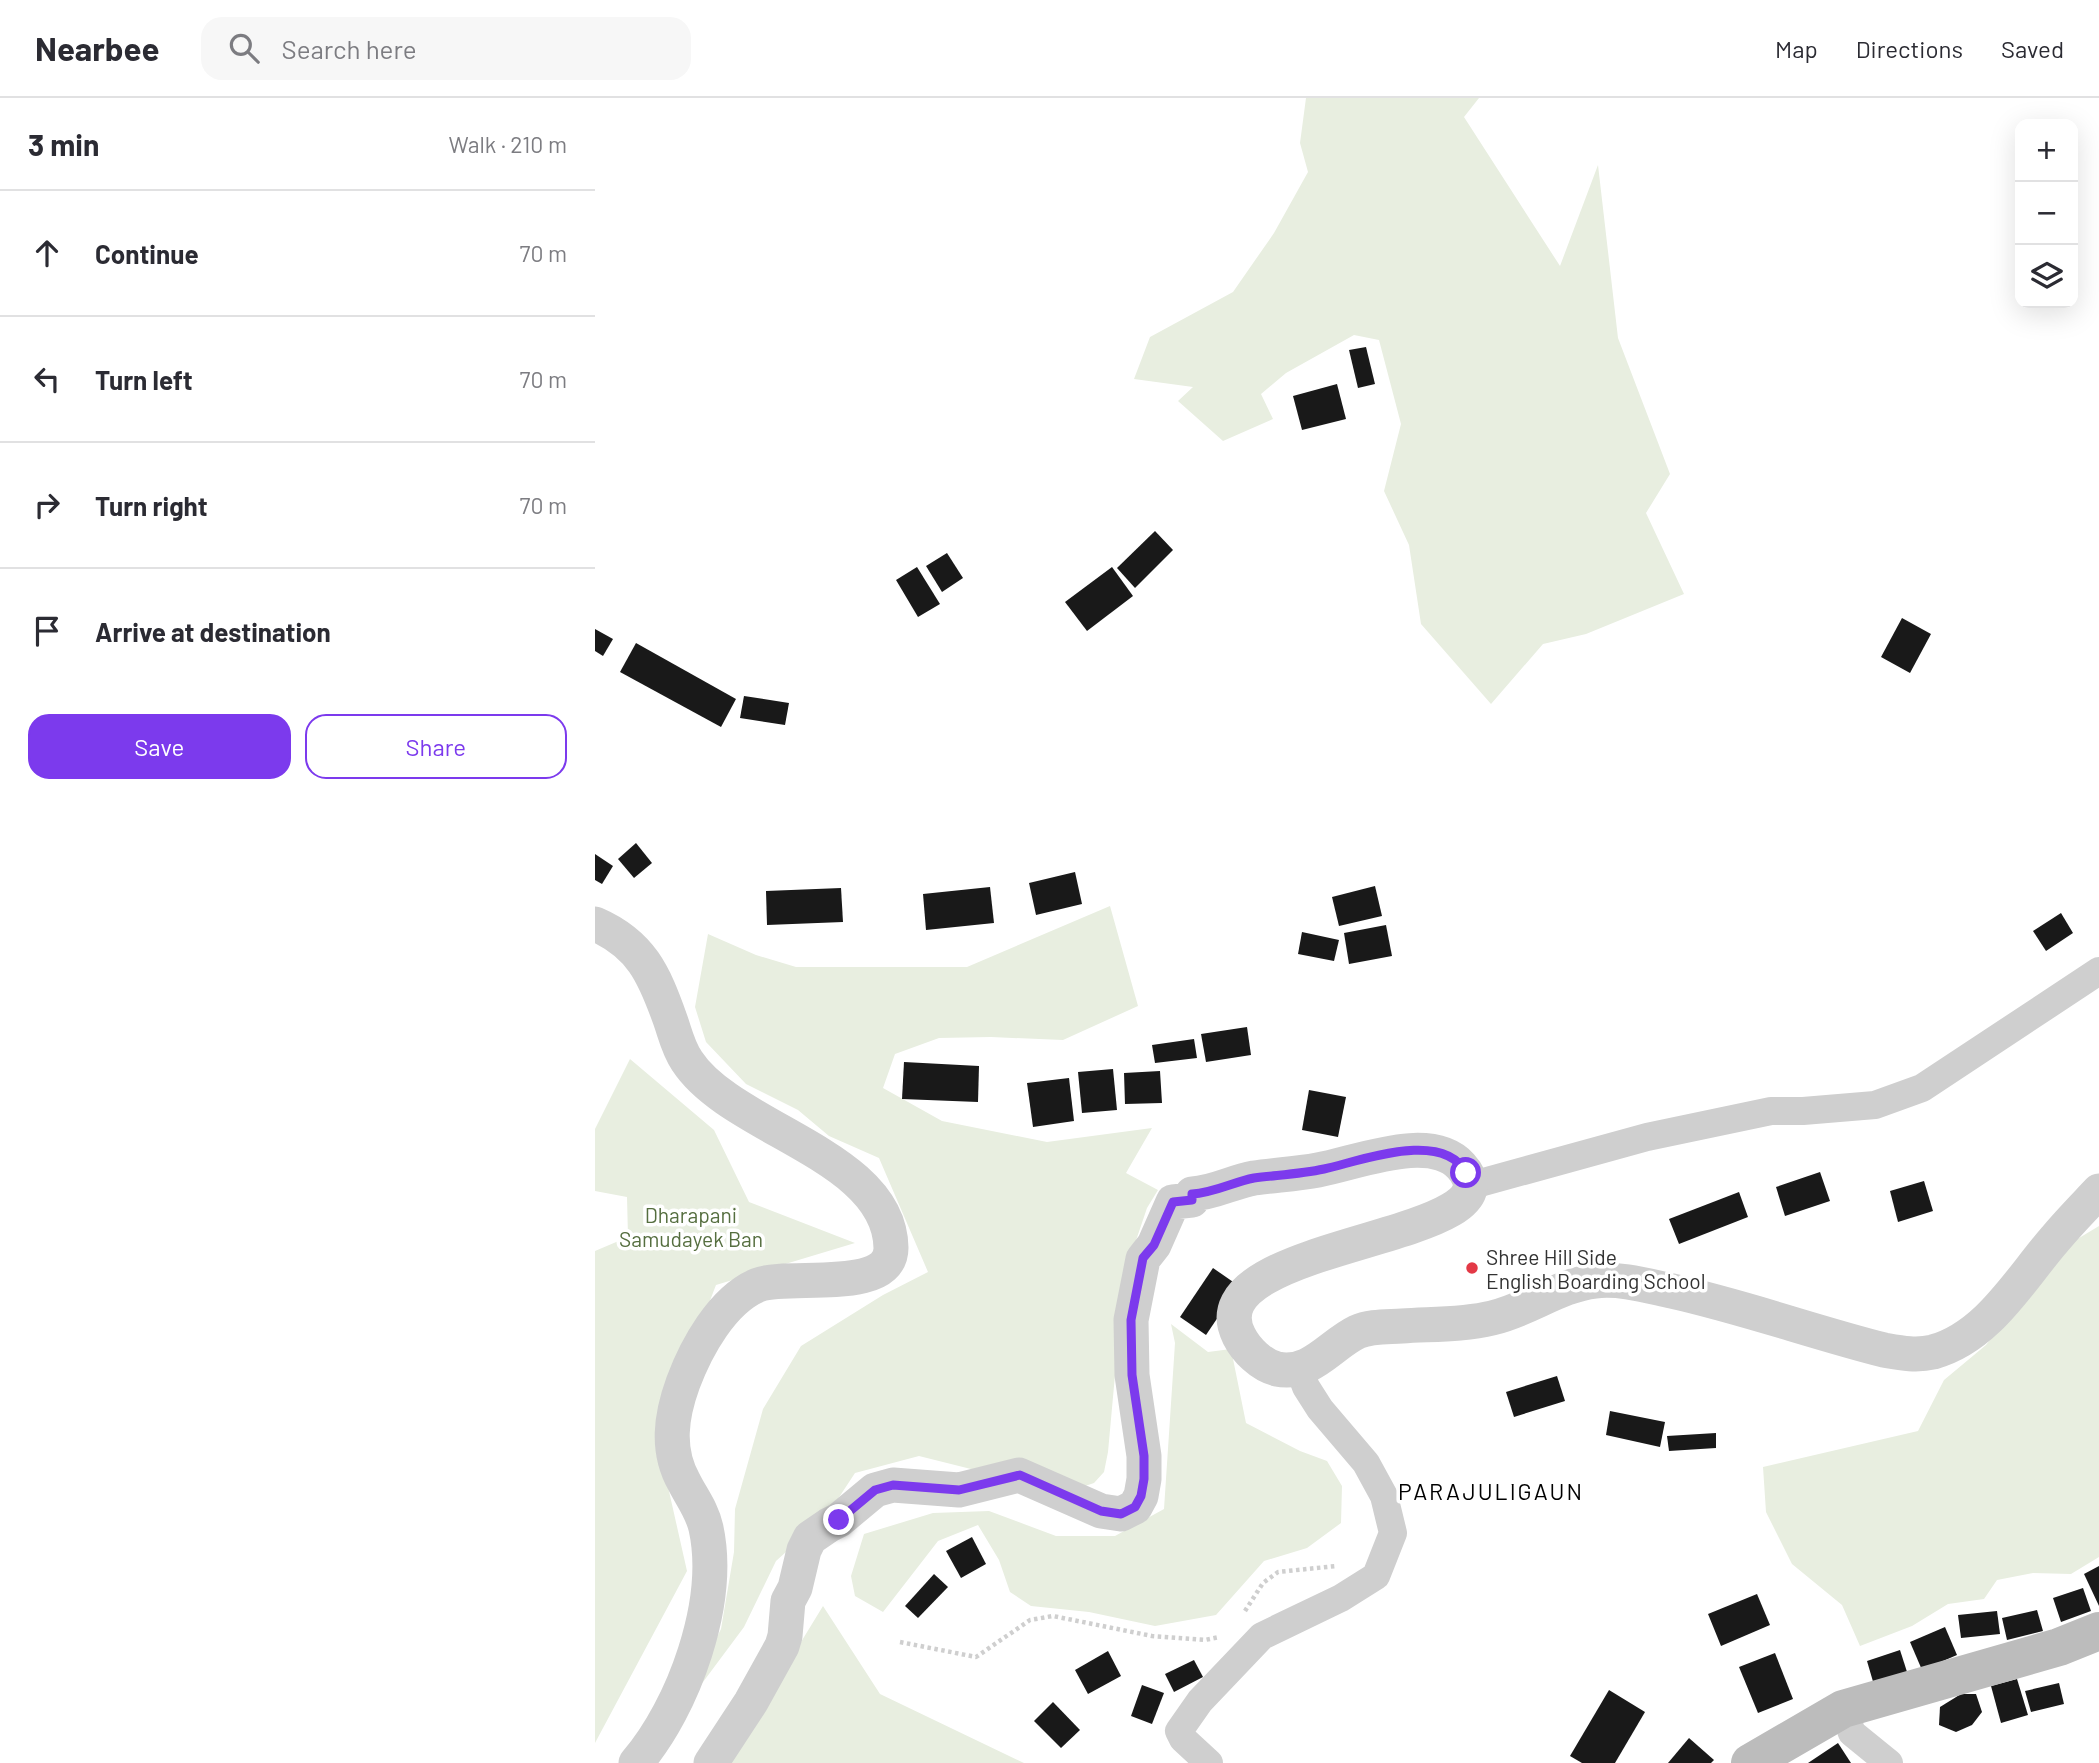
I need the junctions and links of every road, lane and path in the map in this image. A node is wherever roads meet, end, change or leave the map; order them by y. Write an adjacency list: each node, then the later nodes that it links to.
1 (595, 923): 12 (street)
2 (2099, 971): 3 (street)
3 (1469, 1186): 5 (street); 13 (street)
4 (2099, 1191): 5 (street)
5 (1299, 1368): 6 (street)
6 (1379, 1568): 7 (path); 14 (street)
7 (1240, 1618)
8 (2099, 1631): 11 (main road)
9 (1225, 1633): 10 (path)
10 (900, 1642)
11 (1843, 1709): 15 (main road); 16 (street)
12 (636, 1763)
13 (711, 1763)
14 (1209, 1763)
15 (1750, 1763)
16 (1889, 1763)

